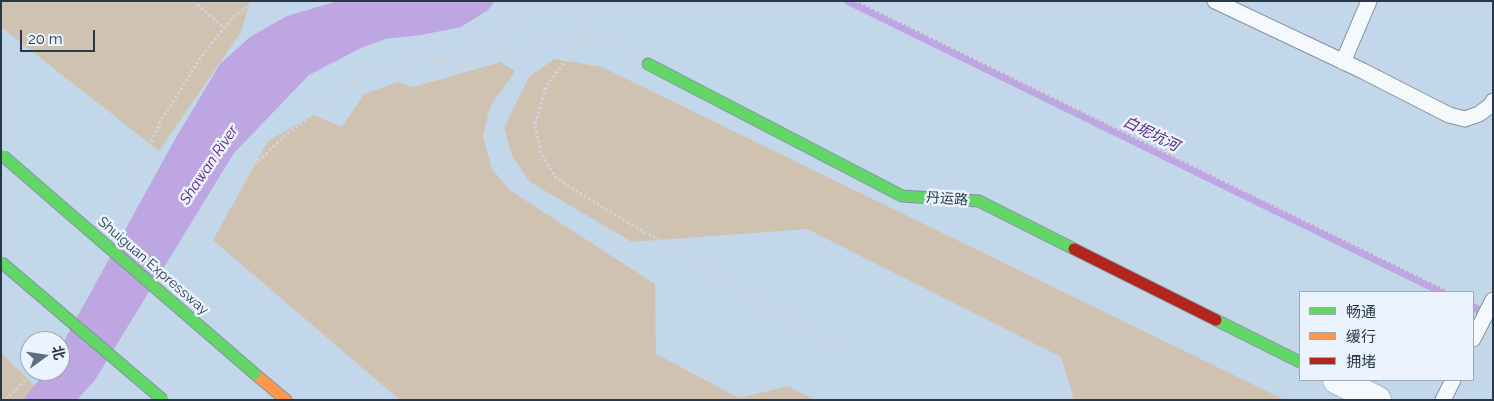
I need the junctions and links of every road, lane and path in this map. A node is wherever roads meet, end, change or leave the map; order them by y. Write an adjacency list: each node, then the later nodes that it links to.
1 (194, 1): 7 (path)
2 (255, 1): 7 (path)
3 (527, 1): 9 (path)
4 (856, 1): 18 (path)
5 (1215, 1): 10 (lane)
6 (1370, 1): 10 (lane)
7 (224, 28): 14 (path)
8 (587, 32): 9 (path); 11 (path); 24 (path)
9 (426, 62): 17 (path)
10 (1343, 62): 12 (lane)
11 (648, 64): 25 (main road, 丹运路)
12 (1493, 101)
13 (2, 156): 32 (main road, Shuiguan Expressway, bridge)
14 (110, 226)
15 (92, 259): 19 (path)
16 (1, 262): 31 (main road, bridge)
17 (168, 275)
18 (1450, 291)
19 (75, 292)
20 (1491, 302): 22 (lane)
21 (147, 309): 23 (path)
22 (1474, 338)
23 (126, 342)
24 (842, 351)
25 (1299, 361)
26 (24, 381): 29 (path)
27 (1339, 381): 33 (street)
28 (108, 383): 30 (path)
29 (6, 400)
30 (100, 400)
31 (163, 400)
32 (286, 400)
33 (1377, 400)

